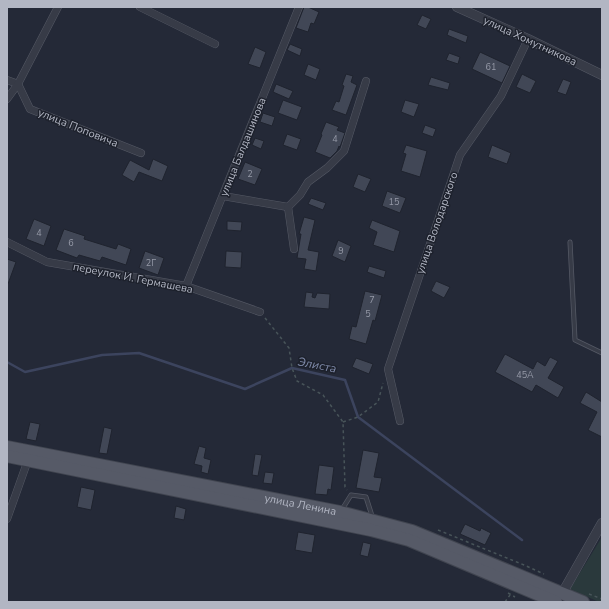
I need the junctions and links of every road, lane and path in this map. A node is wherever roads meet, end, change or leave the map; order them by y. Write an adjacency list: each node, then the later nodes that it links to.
1 (58, 7): 10 (street)
2 (140, 7): 6 (street)
3 (299, 7): 13 (street, улица Балдашинова)
4 (457, 7): 5 (street, улица Хомутникова)
5 (528, 39): 7 (street, улица Хомутникова); 21 (street, улица Володарского)
6 (215, 44)
7 (602, 75)
8 (7, 80): 10 (street)
9 (366, 81): 14 (street)
10 (18, 84): 11 (street); 12 (street, улица Поповича)
11 (7, 100)
12 (140, 153)
13 (224, 196): 14 (street); 18 (street, улица Балдашинова)
14 (288, 207): 17 (street)
15 (7, 242): 18 (street, переулок И. Гермашева)
16 (570, 242): 20 (lane)
17 (294, 249)
18 (186, 286): 19 (street, переулок И. Гермашева)
19 (260, 312): 23 (path)
20 (602, 353)
21 (388, 369): 22 (street); 23 (path)
22 (400, 421)
23 (343, 422): 27 (path)
24 (7, 447): 28 (main road, улица Ленина)
25 (7, 456): 26 (main road, улица Ленина)
26 (28, 460): 29 (street); 33 (main road, улица Ленина)
27 (351, 495): 28 (lane); 30 (lane)
28 (340, 512): 30 (main road, улица Ленина)
29 (7, 519)
30 (373, 520): 33 (main road, улица Ленина)
31 (602, 524): 33 (street)
32 (510, 595): 34 (path)
33 (558, 599): 35 (main road, улица Ленина)
34 (505, 602)
35 (583, 602)

